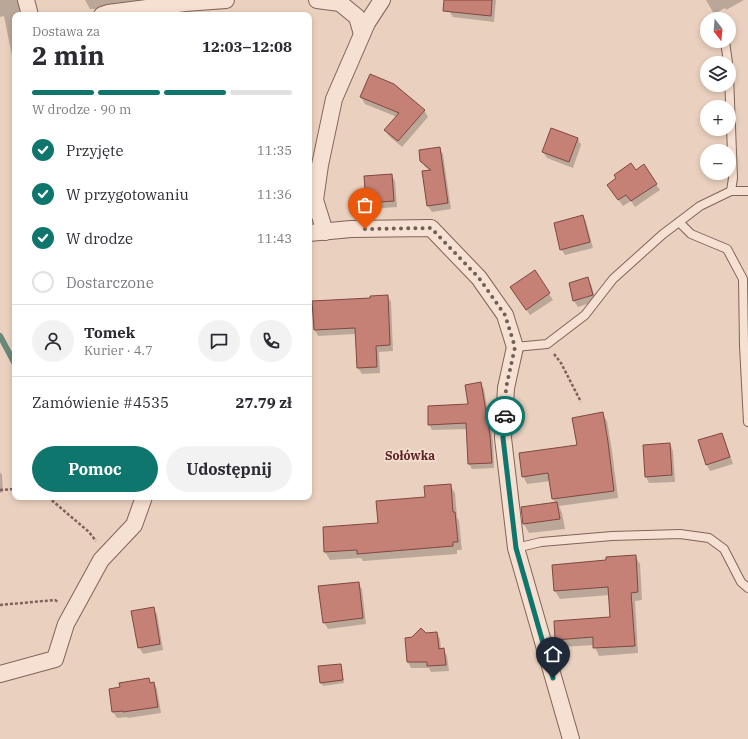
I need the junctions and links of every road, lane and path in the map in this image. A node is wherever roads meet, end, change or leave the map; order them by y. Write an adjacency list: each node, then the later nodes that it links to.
1 (26, 0): 6 (street)
2 (226, 0): 5 (street)
3 (317, 0): 8 (street)
4 (382, 0): 8 (street)
5 (166, 3): 7 (street)
6 (29, 12)
7 (114, 12)
8 (362, 34): 13 (street)
9 (730, 92): 10 (lane)
10 (731, 190): 11 (lane); 12 (lane)
11 (748, 190)
12 (680, 222): 14 (lane); 17 (lane)
13 (317, 233): 15 (street)
14 (547, 344): 15 (lane); 16 (path)
15 (515, 347): 22 (street)
16 (581, 402)
17 (748, 422)
18 (12, 489): 19 (path)
19 (0, 490)
20 (52, 500): 23 (path)
21 (143, 500): 23 (street)
22 (516, 548): 24 (lane); 28 (street)
23 (107, 554): 26 (street)
24 (748, 588)
25 (0, 605): 26 (path)
26 (72, 612): 27 (street)
27 (0, 674)
28 (571, 739)

